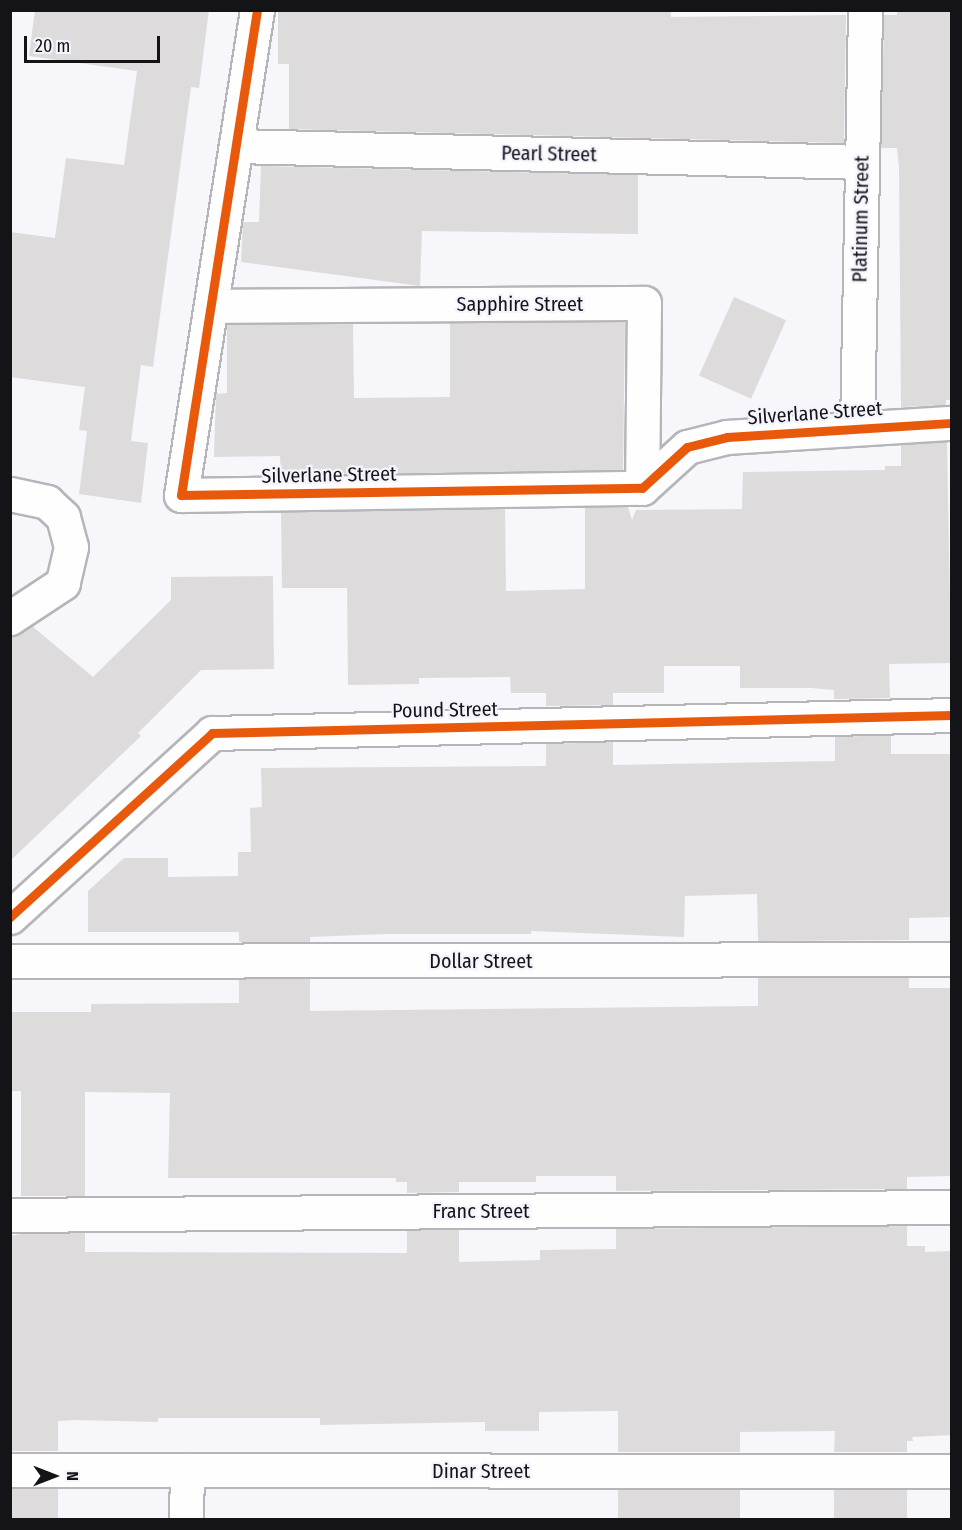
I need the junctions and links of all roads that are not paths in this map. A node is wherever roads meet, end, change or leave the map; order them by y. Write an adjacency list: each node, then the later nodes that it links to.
1 (257, 10): 3 (street, Silverlane Street)
2 (865, 10): 4 (street, Platinum Street)
3 (236, 146): 4 (street, Pearl Street); 5 (street, Silverlane Street)
4 (862, 162): 7 (street, Platinum Street)
5 (211, 306): 8 (street, Sapphire Street); 8 (street, Silverlane Street)
6 (951, 423): 7 (street, Silverlane Street)
7 (857, 428): 8 (street, Silverlane Street)
8 (642, 488)
9 (10, 494): 10 (street)
10 (10, 618)
11 (951, 715): 12 (street, Pound Street)
12 (10, 917)
13 (951, 959): 14 (street, Dollar Street)
14 (10, 962)
15 (951, 1207): 16 (street, Franc Street)
16 (10, 1215)
17 (10, 1470): 18 (street, Dinar Street)
18 (187, 1470): 19 (street, Dinar Street); 20 (street)
19 (951, 1472)
20 (186, 1520)

